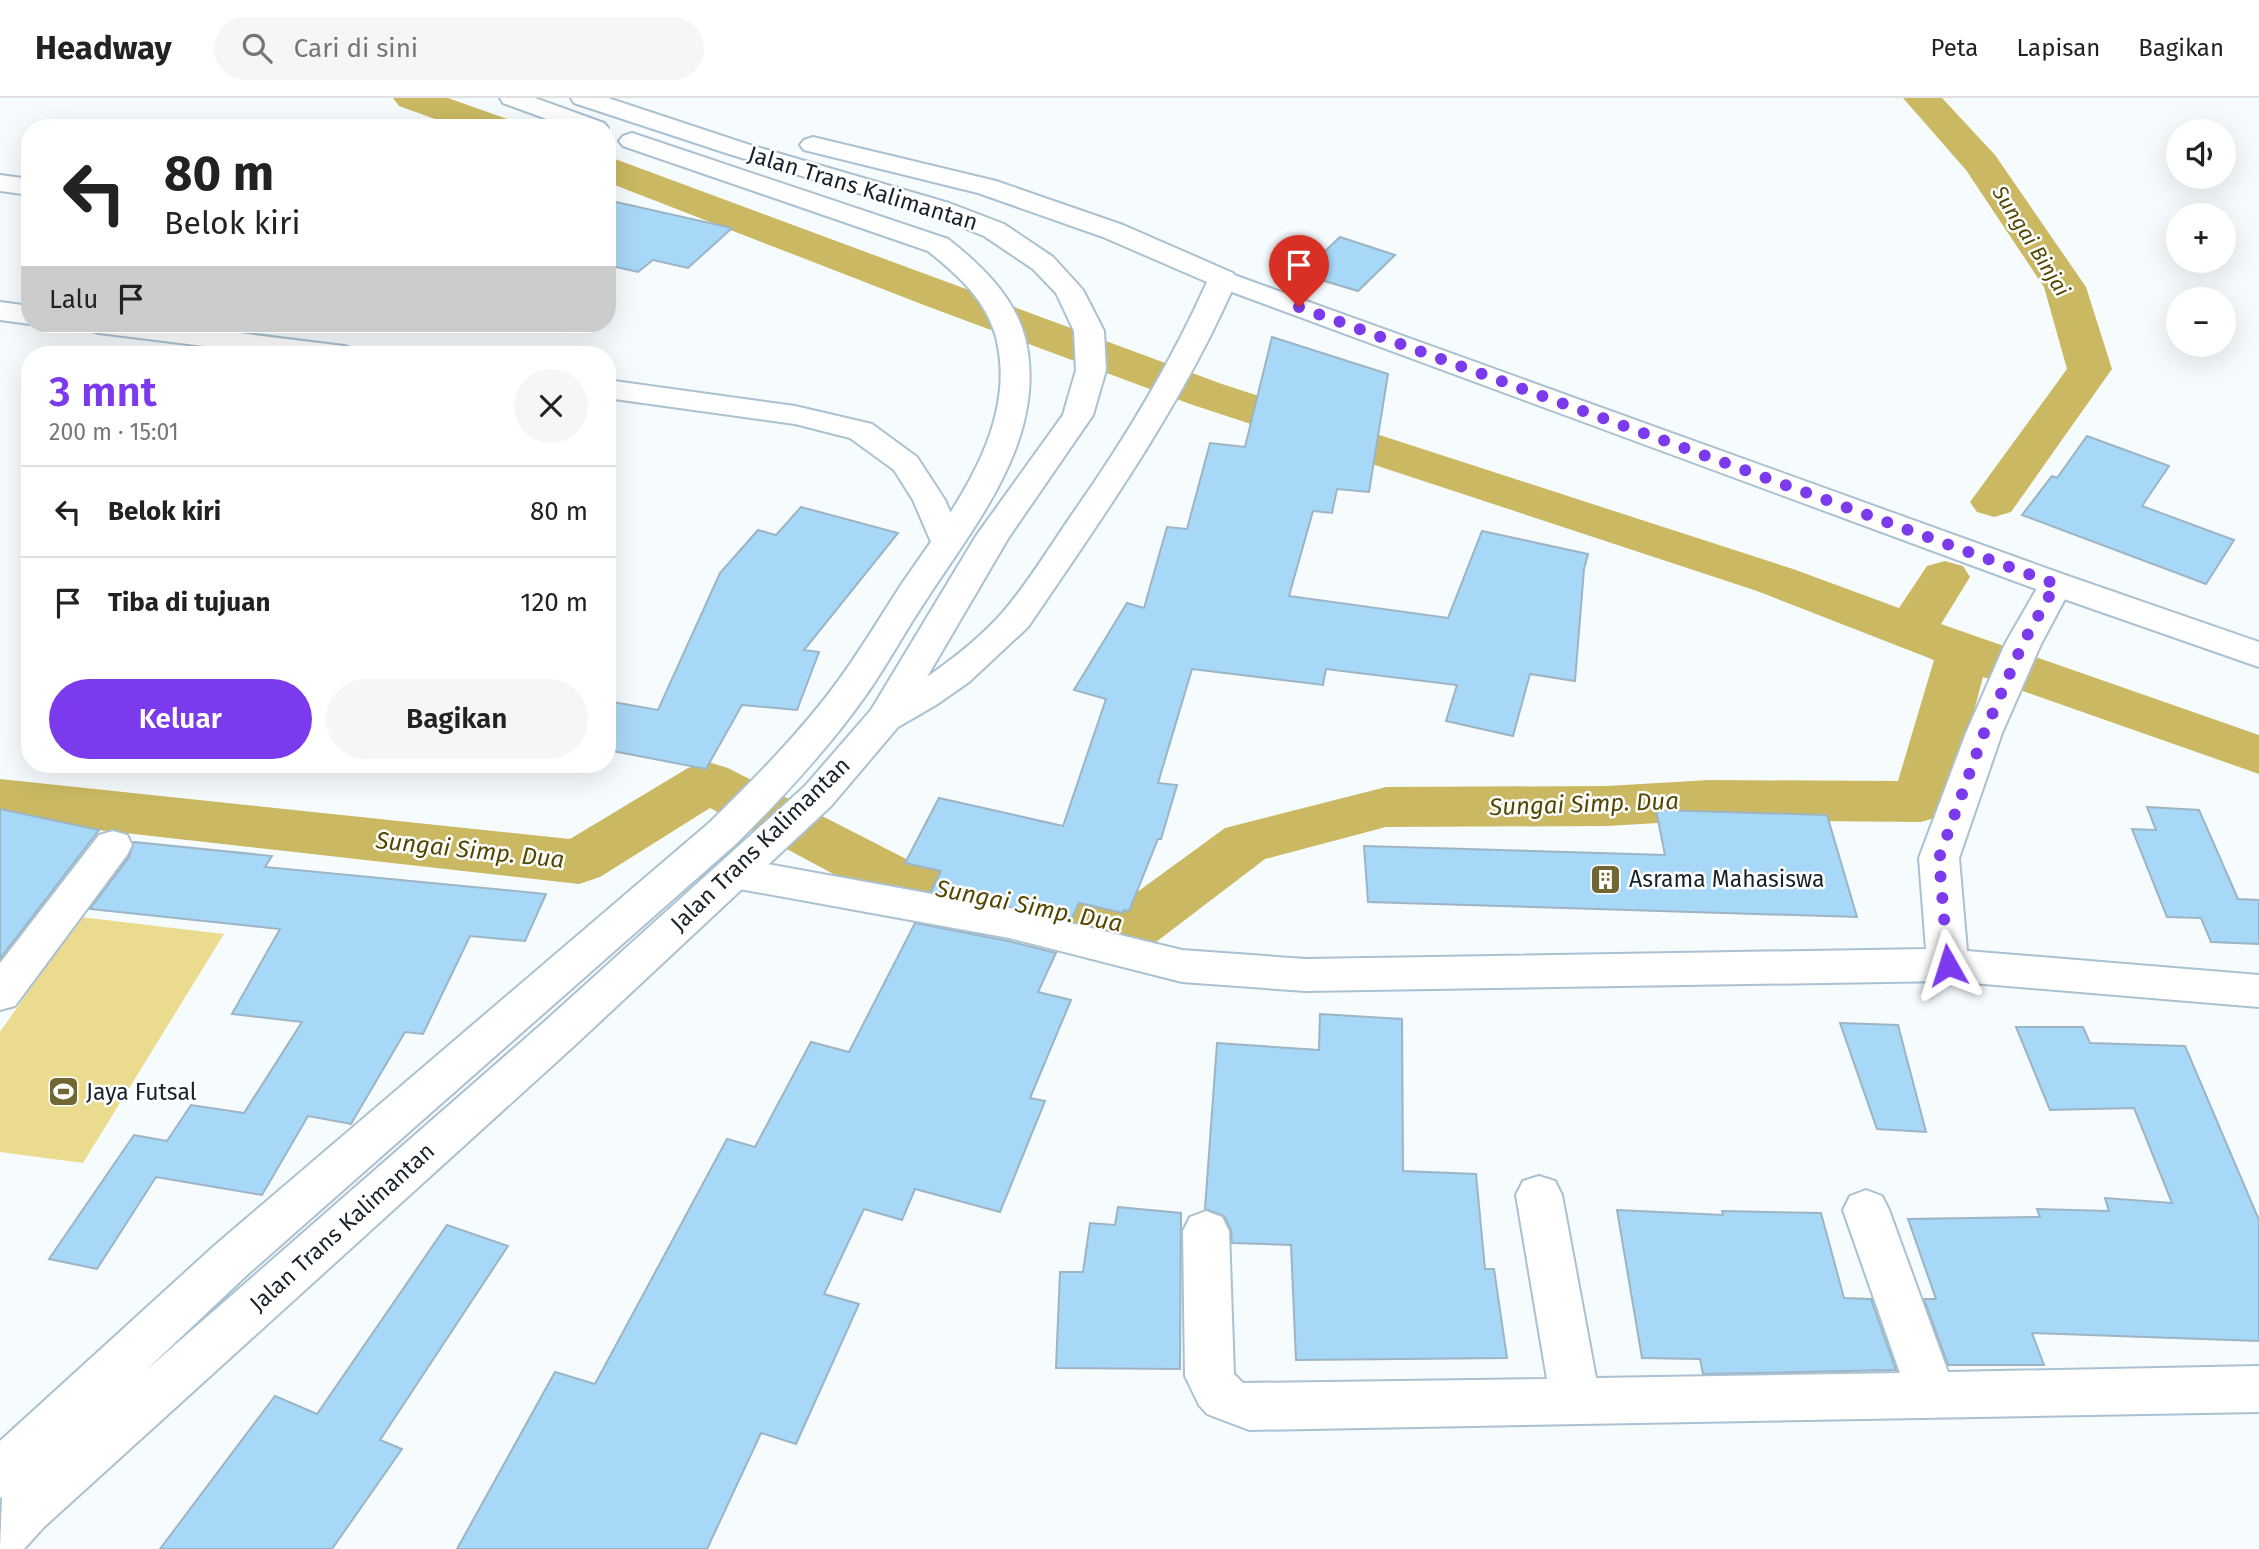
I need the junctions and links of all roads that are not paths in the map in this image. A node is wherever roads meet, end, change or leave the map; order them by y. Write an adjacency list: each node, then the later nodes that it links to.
1 (512, 98): 4 (main road)
2 (583, 98): 3 (main road, Jalan Trans Kalimantan)
3 (632, 114): 8 (main road); 17 (main road, Jalan Trans Kalimantan)
4 (570, 119)
5 (616, 135): 14 (main road, Jalan Trans Kalimantan)
6 (0, 183): 7 (main road)
7 (21, 186)
8 (1223, 279): 15 (main road); 17 (main road)
9 (0, 311): 10 (main road)
10 (21, 314)
11 (174, 333): 12 (main road)
12 (274, 346)
13 (616, 390): 14 (main road)
14 (951, 535): 19 (main road, Jalan Trans Kalimantan)
15 (2056, 584): 16 (main road); 20 (main road)
16 (2259, 654)
17 (884, 719): 19 (main road, Jalan Trans Kalimantan)
18 (113, 845): 22 (main road)
19 (739, 851): 20 (main road); 29 (main road, Jalan Trans Kalimantan); 30 (main road, Jalan Trans Kalimantan)
20 (1948, 965): 21 (main road)
21 (2259, 991)
22 (0, 995)
23 (1539, 1195): 28 (main road)
24 (1866, 1210): 27 (main road)
25 (1206, 1231): 28 (main road)
26 (2259, 1389): 27 (main road)
27 (1932, 1395): 28 (main road)
28 (1575, 1401)
29 (0, 1474)
30 (0, 1537)

